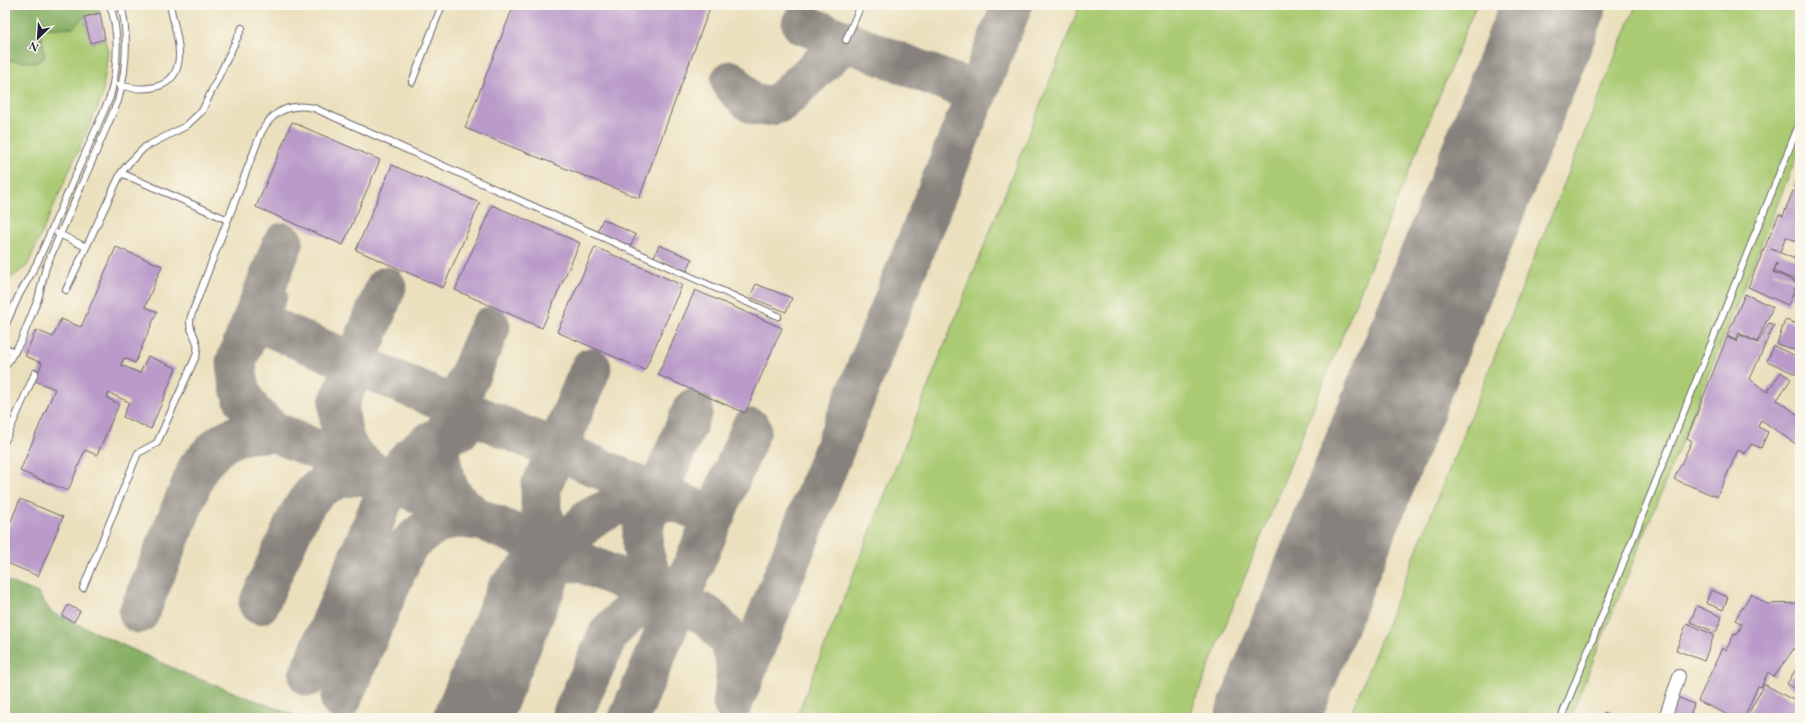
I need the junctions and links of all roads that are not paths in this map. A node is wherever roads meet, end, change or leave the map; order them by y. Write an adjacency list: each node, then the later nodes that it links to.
1 (110, 5): 9 (lane)
2 (121, 5): 10 (lane)
3 (170, 5): 10 (lane)
4 (442, 5): 8 (lane)
5 (861, 5): 7 (lane)
6 (242, 28): 12 (lane)
7 (846, 40)
8 (412, 82)
9 (114, 83): 10 (lane); 14 (lane)
10 (122, 86): 15 (lane)
11 (1800, 122): 27 (lane)
12 (122, 173): 13 (lane); 16 (lane)
13 (228, 220): 18 (lane); 25 (lane)
14 (52, 231): 15 (lane); 19 (lane)
15 (60, 235): 16 (lane); 21 (lane)
16 (86, 247): 17 (lane)
17 (66, 290)
18 (778, 316)
19 (5, 326)
20 (5, 348): 21 (lane)
21 (15, 352): 22 (lane)
22 (5, 367)
23 (35, 373): 24 (lane)
24 (5, 441)
25 (83, 588)
26 (1679, 676): 28 (street)
27 (1561, 718)
28 (1665, 718)

